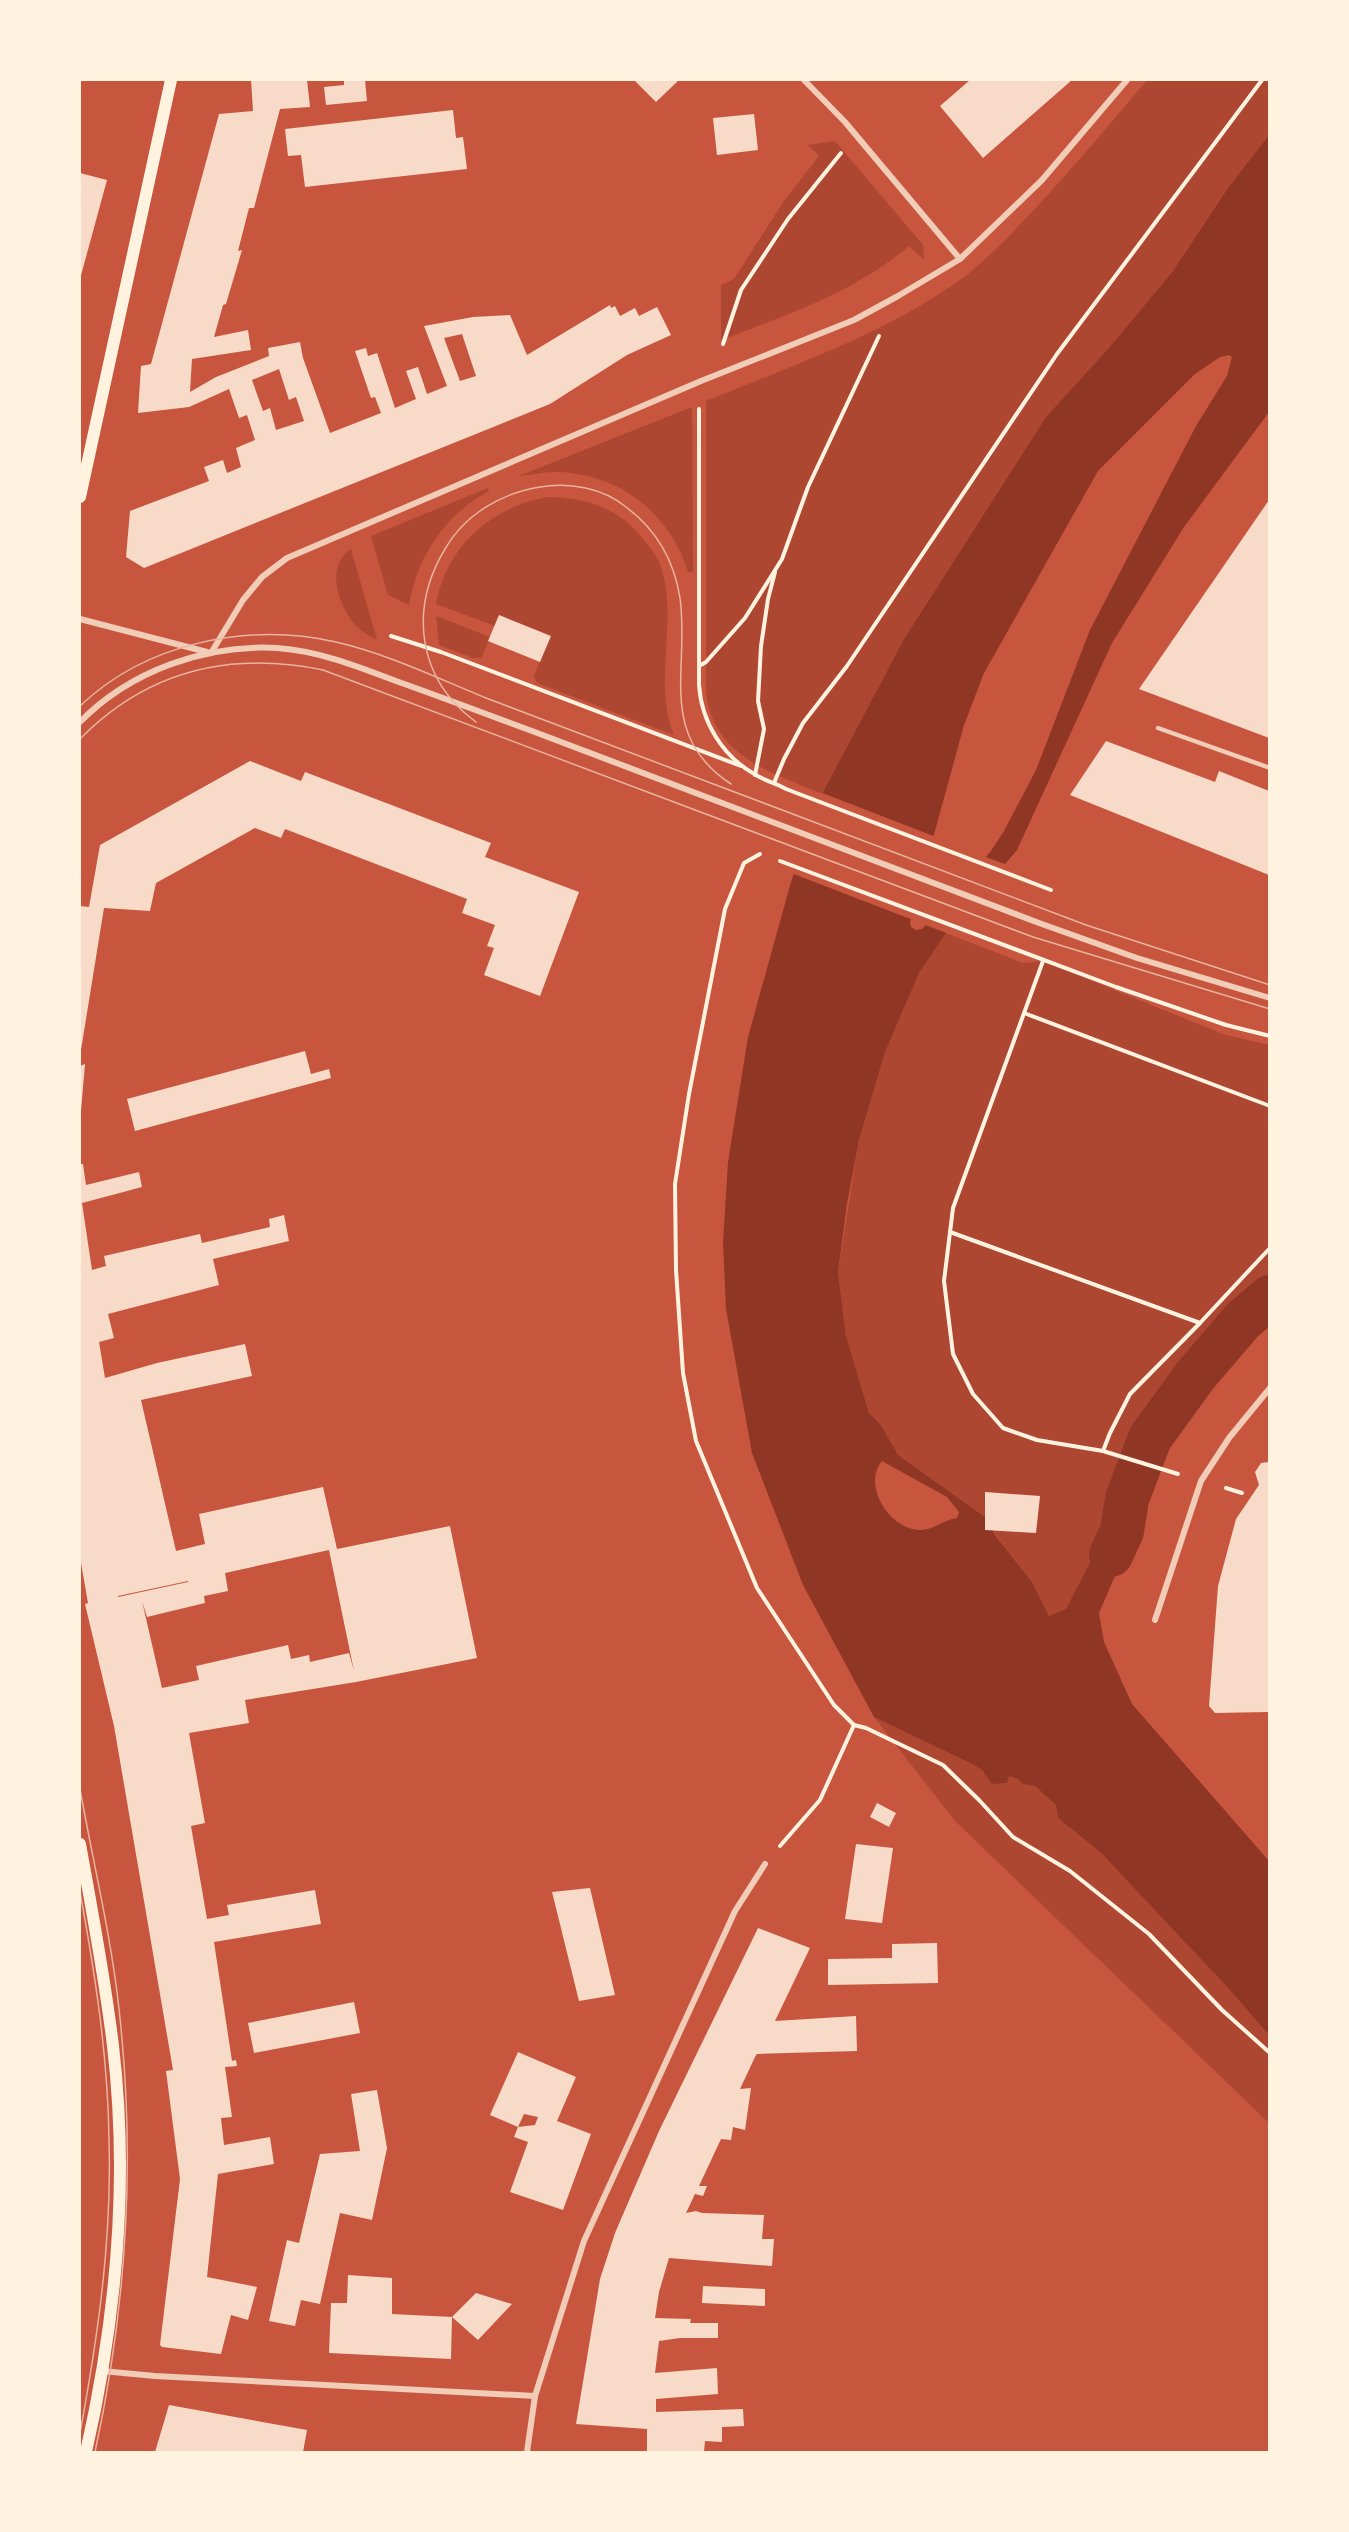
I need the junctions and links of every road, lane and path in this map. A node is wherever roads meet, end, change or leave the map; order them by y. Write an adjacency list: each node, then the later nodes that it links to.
1 (171, 80): 10 (main road)
2 (804, 80): 6 (street)
3 (1127, 80): 6 (street)
4 (1262, 80): 21 (path)
5 (844, 148): 8 (path)
6 (960, 259): 7 (street)
7 (898, 296): 11 (path); 14 (street)
8 (723, 344)
9 (699, 402): 15 (path)
10 (80, 497)
11 (776, 568): 15 (path); 20 (path)
12 (80, 619): 14 (street)
13 (391, 636): 19 (path)
14 (211, 653): 16 (street); 26 (street)
15 (699, 666): 19 (path)
16 (80, 722)
17 (1158, 728): 18 (lane)
18 (1269, 768)
19 (747, 769): 20 (path)
20 (755, 775): 21 (path)
21 (774, 783): 24 (path)
22 (760, 854): 37 (path)
23 (780, 861): 25 (path)
24 (1052, 890)
25 (1043, 962): 27 (path); 28 (path)
26 (1269, 998)
27 (1024, 1013): 29 (path); 30 (path)
28 (1269, 1036)
29 (1269, 1106)
30 (950, 1232): 32 (path); 34 (path)
31 (1269, 1248): 32 (path)
32 (1200, 1323): 34 (path)
33 (1269, 1388): 36 (street)
34 (1105, 1452): 35 (path)
35 (1186, 1476)
36 (1155, 1620)
37 (854, 1725): 39 (path); 40 (path)
38 (80, 1844): 41 (main road)
39 (765, 1864): 42 (street)
40 (1269, 2053)
41 (102, 2371): 42 (street); 43 (main road)
42 (535, 2396): 44 (street)
43 (84, 2448)
44 (527, 2452)

